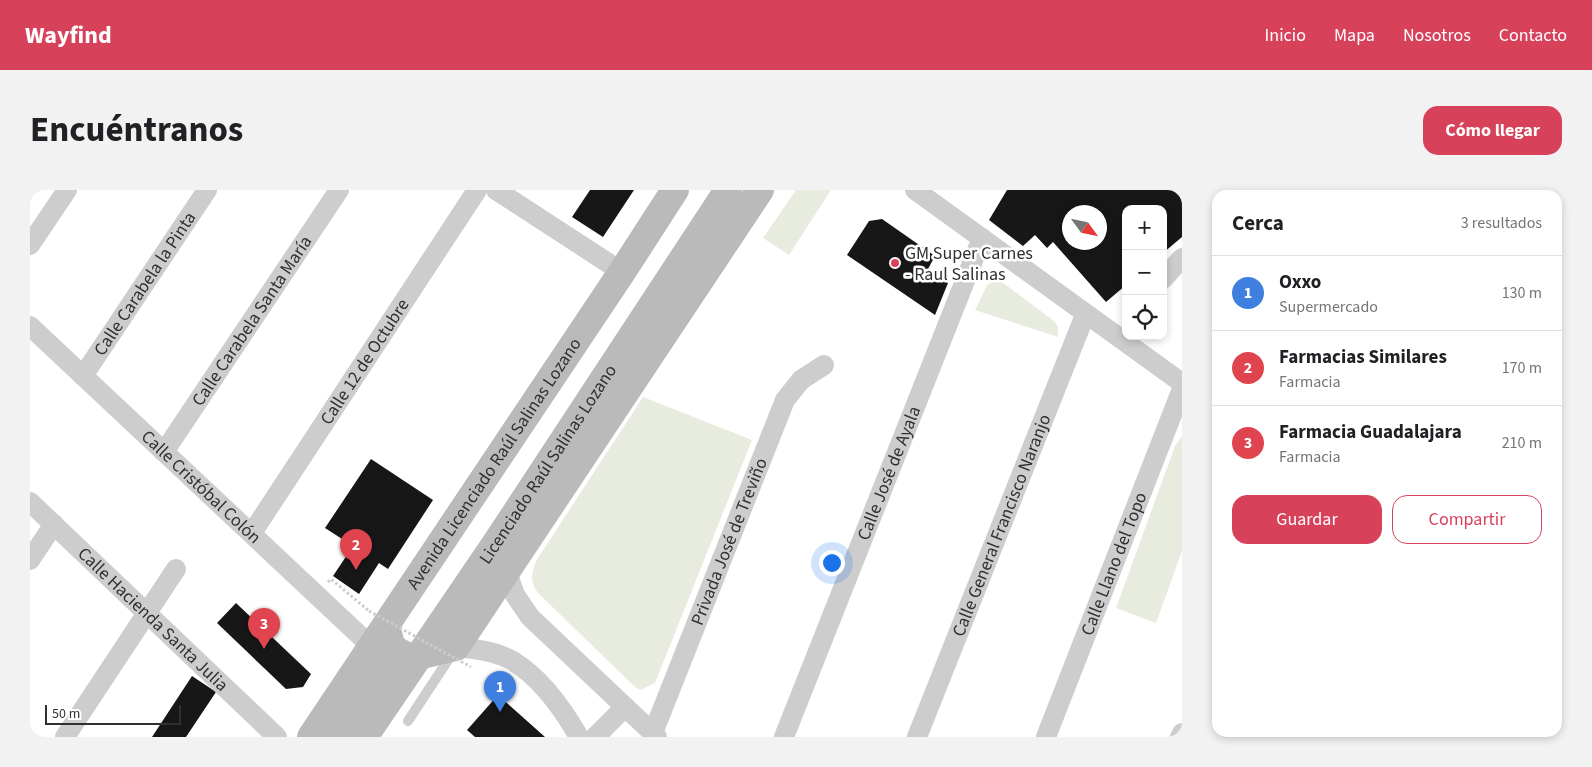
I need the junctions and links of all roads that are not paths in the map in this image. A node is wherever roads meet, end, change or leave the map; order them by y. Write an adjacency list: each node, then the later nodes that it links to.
1 (67, 190): 11 (street)
2 (207, 190): 20 (street, Calle Carabela la Pinta)
3 (339, 190): 23 (street, Calle Carabela Santa María)
4 (477, 190): 26 (street, Calle 12 de Octubre)
5 (496, 190): 13 (street)
6 (674, 190): 13 (main road, Avenida Licenciado Raúl Salinas Lozano)
7 (728, 190): 32 (main road, Licenciado Raúl Salinas Lozano)
8 (760, 190): 29 (main road)
9 (915, 190): 10 (street)
10 (982, 238): 15 (street); 45 (street, Calle José de Ayala)
11 (30, 245)
12 (1182, 258): 14 (street)
13 (622, 272): 31 (main road, Avenida Licenciado Raúl Salinas Lozano)
14 (1167, 275)
15 (1085, 315): 17 (street); 46 (street, Calle General Francisco Naranjo)
16 (30, 326): 20 (street, Calle Cristóbal Colón)
17 (1122, 332)
18 (1131, 340): 21 (street)
19 (824, 364): 37 (street, Privada José de Treviño)
20 (83, 376): 23 (street, Calle Cristóbal Colón)
21 (1182, 383)
22 (1182, 389): 47 (street, Calle Llano del Topo)
23 (164, 452): 26 (street, Calle Cristóbal Colón)
24 (30, 502): 25 (street, Calle Hacienda Santa Julia)
25 (54, 524): 27 (street); 30 (street, Calle Hacienda Santa Julia)
26 (252, 533): 31 (street, Calle Cristóbal Colón)
27 (30, 560)
28 (176, 569): 30 (street)
29 (506, 569): 33 (main road); 34 (street)
30 (147, 613): 38 (street); 39 (street, Calle Hacienda Santa Julia)
31 (379, 637): 32 (main road); 40 (main road, Avenida Licenciado Raúl Salinas Lozano); 41 (main road)
32 (418, 657): 33 (main road); 42 (main road, Licenciado Raúl Salinas Lozano)
33 (464, 657): 35 (lane); 43 (street)
34 (626, 707): 37 (street); 44 (street)
35 (408, 721)
36 (1182, 733): 48 (street)
37 (655, 735)
38 (65, 737)
39 (277, 737)
40 (311, 737)
41 (341, 737)
42 (364, 737)
43 (579, 737)
44 (595, 737)
45 (784, 737)
46 (917, 737)
47 (1046, 737)
48 (1180, 737)

